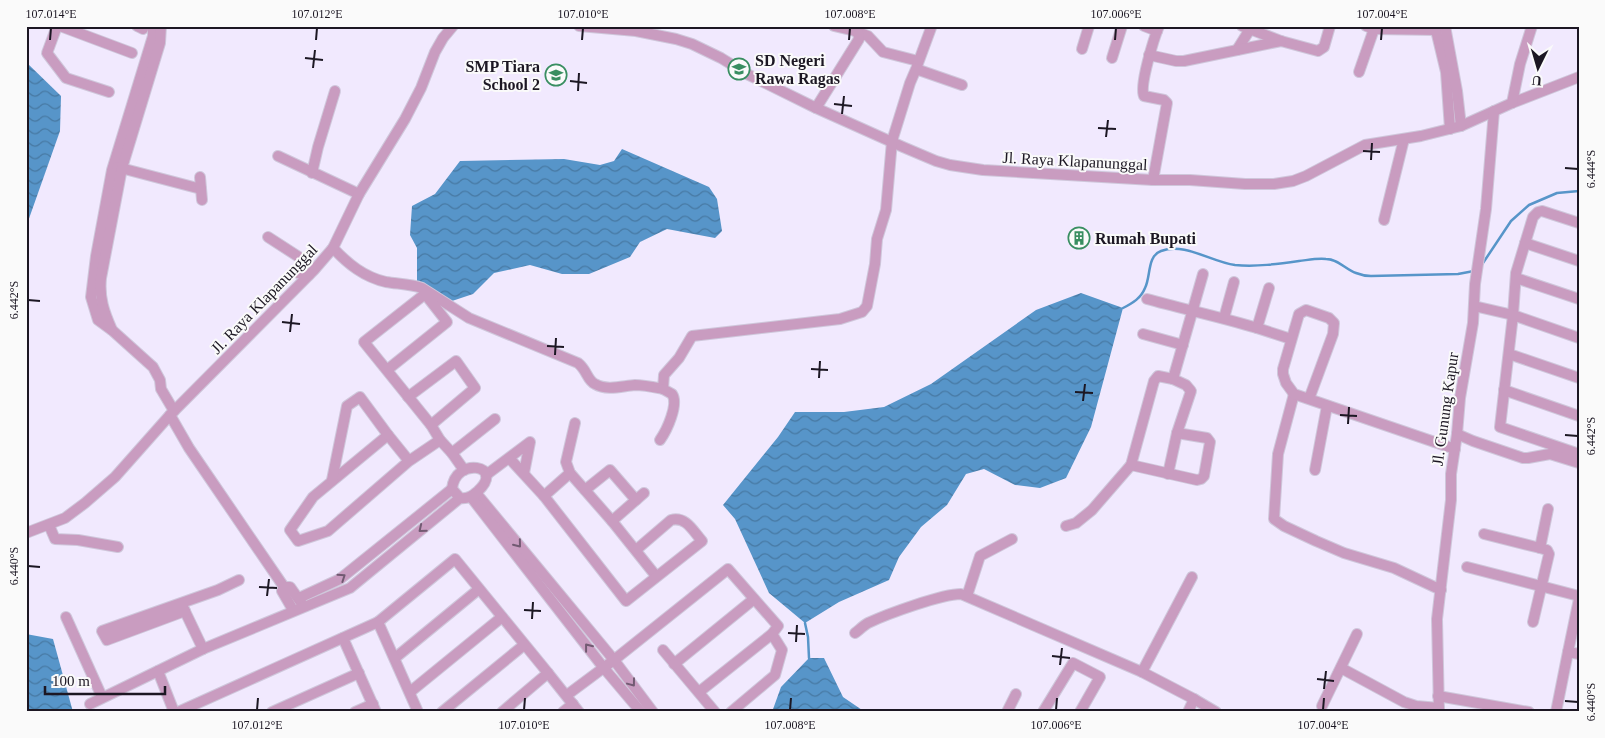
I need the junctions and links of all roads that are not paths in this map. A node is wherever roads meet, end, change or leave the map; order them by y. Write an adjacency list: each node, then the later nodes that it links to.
1 (58, 26): 22 (street); 30 (street)
2 (161, 26): 39 (street)
3 (452, 26): 42 (street, Jl. Raya Klapanunggal)
4 (579, 26): 13 (street, Jl. Raya Klapanunggal)
5 (834, 26): 18 (street)
6 (1089, 26): 20 (street)
7 (1122, 26): 24 (street)
8 (1144, 26): 17 (street)
9 (1330, 26): 19 (street)
10 (1532, 26): 31 (street)
11 (144, 27): 39 (street)
12 (1249, 27): 19 (street); 21 (street)
13 (618, 28): 32 (street, Jl. Raya Klapanunggal)
14 (931, 28): 25 (street)
15 (1370, 28): 16 (street); 26 (street)
16 (1438, 28): 34 (street); 35 (street)
17 (1158, 29): 23 (street)
18 (855, 31): 25 (street); 32 (street)
19 (1281, 41): 21 (street)
20 (1082, 49)
21 (1237, 50): 23 (street)
22 (132, 53)
23 (1149, 55): 41 (street)
24 (1112, 58)
25 (917, 65): 28 (street); 37 (street)
26 (1359, 72)
27 (1579, 77): 31 (street, Jl. Raya Klapanunggal)
28 (962, 85)
29 (335, 91): 40 (street)
30 (109, 92)
31 (1512, 103): 33 (street, Jl. Raya Klapanunggal)
32 (816, 108): 37 (street, Jl. Raya Klapanunggal)
33 (1494, 111): 34 (street, Jl. Raya Klapanunggal); 57 (street, Jl. Gunung Kapur)
34 (1461, 126): 35 (street, Jl. Raya Klapanunggal)
35 (1450, 129): 36 (street, Jl. Raya Klapanunggal)
36 (1404, 139): 41 (street, Jl. Raya Klapanunggal); 44 (street)
37 (892, 141): 41 (street, Jl. Raya Klapanunggal); 70 (street)
38 (278, 156): 40 (street)
39 (118, 164): 43 (street); 76 (street)
40 (312, 173): 42 (street)
41 (1153, 180)
42 (359, 194): 48 (street, Jl. Raya Klapanunggal)
43 (202, 200)
44 (1384, 220)
45 (1579, 223): 47 (street)
46 (268, 237): 51 (street)
47 (1525, 243): 49 (street); 52 (street)
48 (332, 248): 51 (street, Jl. Raya Klapanunggal); 70 (street)
49 (1579, 261)
50 (1203, 274): 58 (street)
51 (309, 275): 76 (street, Jl. Raya Klapanunggal)
52 (1516, 278): 56 (street); 59 (street)
53 (1234, 282): 60 (street)
54 (1269, 288): 61 (street)
55 (1147, 299): 58 (street)
56 (1579, 299)
57 (1474, 306): 59 (street); 82 (street, Jl. Gunung Kapur)
58 (1192, 312): 60 (street); 65 (street)
59 (1513, 315): 63 (street); 66 (street)
60 (1224, 318): 61 (street)
61 (1257, 328): 64 (street)
62 (1143, 334): 65 (street)
63 (1579, 338)
64 (1291, 339): 72 (street); 74 (street)
65 (1183, 345): 69 (street)
66 (1509, 354): 68 (street); 71 (street)
67 (387, 370): 67 (street); 73 (street)
68 (1579, 378)
69 (1173, 379): 81 (street); 92 (street)
70 (663, 389): 85 (street)
71 (1504, 390): 77 (street); 88 (street)
72 (1294, 394): 74 (street); 120 (street)
73 (408, 397): 80 (street); 80 (street)
74 (1309, 399): 75 (street)
75 (1327, 406): 86 (street); 94 (street)
76 (172, 413): 106 (street, Jl. Raya Klapanunggal); 124 (street)
77 (1579, 416)
78 (496, 419): 87 (street)
79 (575, 423): 96 (street)
80 (431, 425): 84 (street)
81 (1177, 433): 97 (street); 97 (street)
82 (1457, 434): 86 (street, Jl. Gunung Kapur); 91 (street)
83 (388, 435): 90 (street); 99 (street); 99 (street)
84 (440, 440): 87 (street); 90 (street)
85 (660, 440)
86 (1455, 449): 120 (street, Jl. Gunung Kapur)
87 (452, 453): 93 (street)
88 (1579, 454)
89 (510, 458): 95 (street); 95 (street); 98 (street)
90 (408, 461): 99 (street)
91 (1579, 463)
92 (1130, 465): 97 (street); 107 (street)
93 (464, 470): 98 (street); 100 (street)
94 (1315, 470)
95 (524, 473): 103 (street)
96 (570, 473): 101 (street); 103 (street)
97 (1168, 474)
98 (486, 475): 102 (street)
99 (332, 480)
100 (452, 489): 102 (street); 124 (street, one-way to 100)
101 (585, 490): 105 (street); 105 (street)
102 (469, 496): 124 (street, one-way to 124); 139 (street, one-way to 139); 141 (street, one-way to 102)
103 (544, 496): 115 (street)
104 (1548, 509): 112 (street)
105 (612, 520): 113 (street)
106 (49, 525): 108 (street, Jl. Raya Klapanunggal); 111 (street)
107 (1066, 526)
108 (26, 533)
109 (1484, 534): 112 (street)
110 (1012, 539): 121 (street)
111 (118, 548)
112 (1540, 548): 118 (street)
113 (636, 550): 115 (street); 115 (street)
114 (1467, 567): 118 (street)
115 (656, 576)
116 (1192, 576): 144 (street)
117 (240, 580): 125 (street)
118 (1542, 587): 122 (street); 129 (street)
119 (479, 589): 127 (street); 128 (street); 138 (street)
120 (1441, 590): 150 (street, Jl. Gunung Kapur)
121 (967, 596): 130 (street); 144 (street)
122 (1579, 598): 137 (street)
123 (754, 600): 131 (street); 139 (street); 140 (street)
124 (298, 605): 135 (street)
125 (183, 607): 125 (street); 135 (street)
126 (66, 617): 151 (street)
127 (502, 617): 134 (street); 147 (street)
128 (378, 622): 133 (street); 138 (street)
129 (1533, 622)
130 (855, 633)
131 (772, 634): 148 (street); 169 (street)
132 (1357, 634): 142 (street)
133 (343, 638): 145 (street); 157 (street)
134 (524, 645): 146 (street); 163 (street)
135 (203, 649): 143 (street)
136 (663, 650): 140 (street)
137 (1573, 653): 176 (street)
138 (395, 658): 147 (street)
139 (614, 660): 141 (street); 167 (street, one-way to 167)
140 (674, 664): 148 (street)
141 (603, 668): 153 (street); 166 (street)
142 (1341, 668): 155 (street); 158 (street)
143 (158, 671): 151 (street); 159 (street)
144 (1142, 672): 152 (street)
145 (359, 673): 156 (street); 160 (street)
146 (548, 673): 153 (street); 164 (street)
147 (410, 692): 162 (street)
148 (699, 692): 168 (street)
149 (1016, 694): 170 (street)
150 (1438, 696): 158 (street, Jl. Gunung Kapur); 175 (street)
151 (102, 697): 154 (street)
152 (1194, 698): 173 (street); 174 (street)
153 (573, 703): 165 (street)
154 (90, 704)
155 (1322, 706)
156 (374, 708): 161 (street)
157 (193, 709): 159 (street)
158 (1439, 710)
159 (176, 712)
160 (272, 712)
161 (355, 712)
162 (418, 712)
163 (442, 712)
164 (502, 712)
165 (563, 712)
166 (641, 712)
167 (654, 712)
168 (715, 712)
169 (731, 712)
170 (1006, 712)
171 (1043, 712): 172 (street)
172 (1080, 712)
173 (1188, 712)
174 (1216, 712)
175 (1529, 712)
176 (1556, 712)

